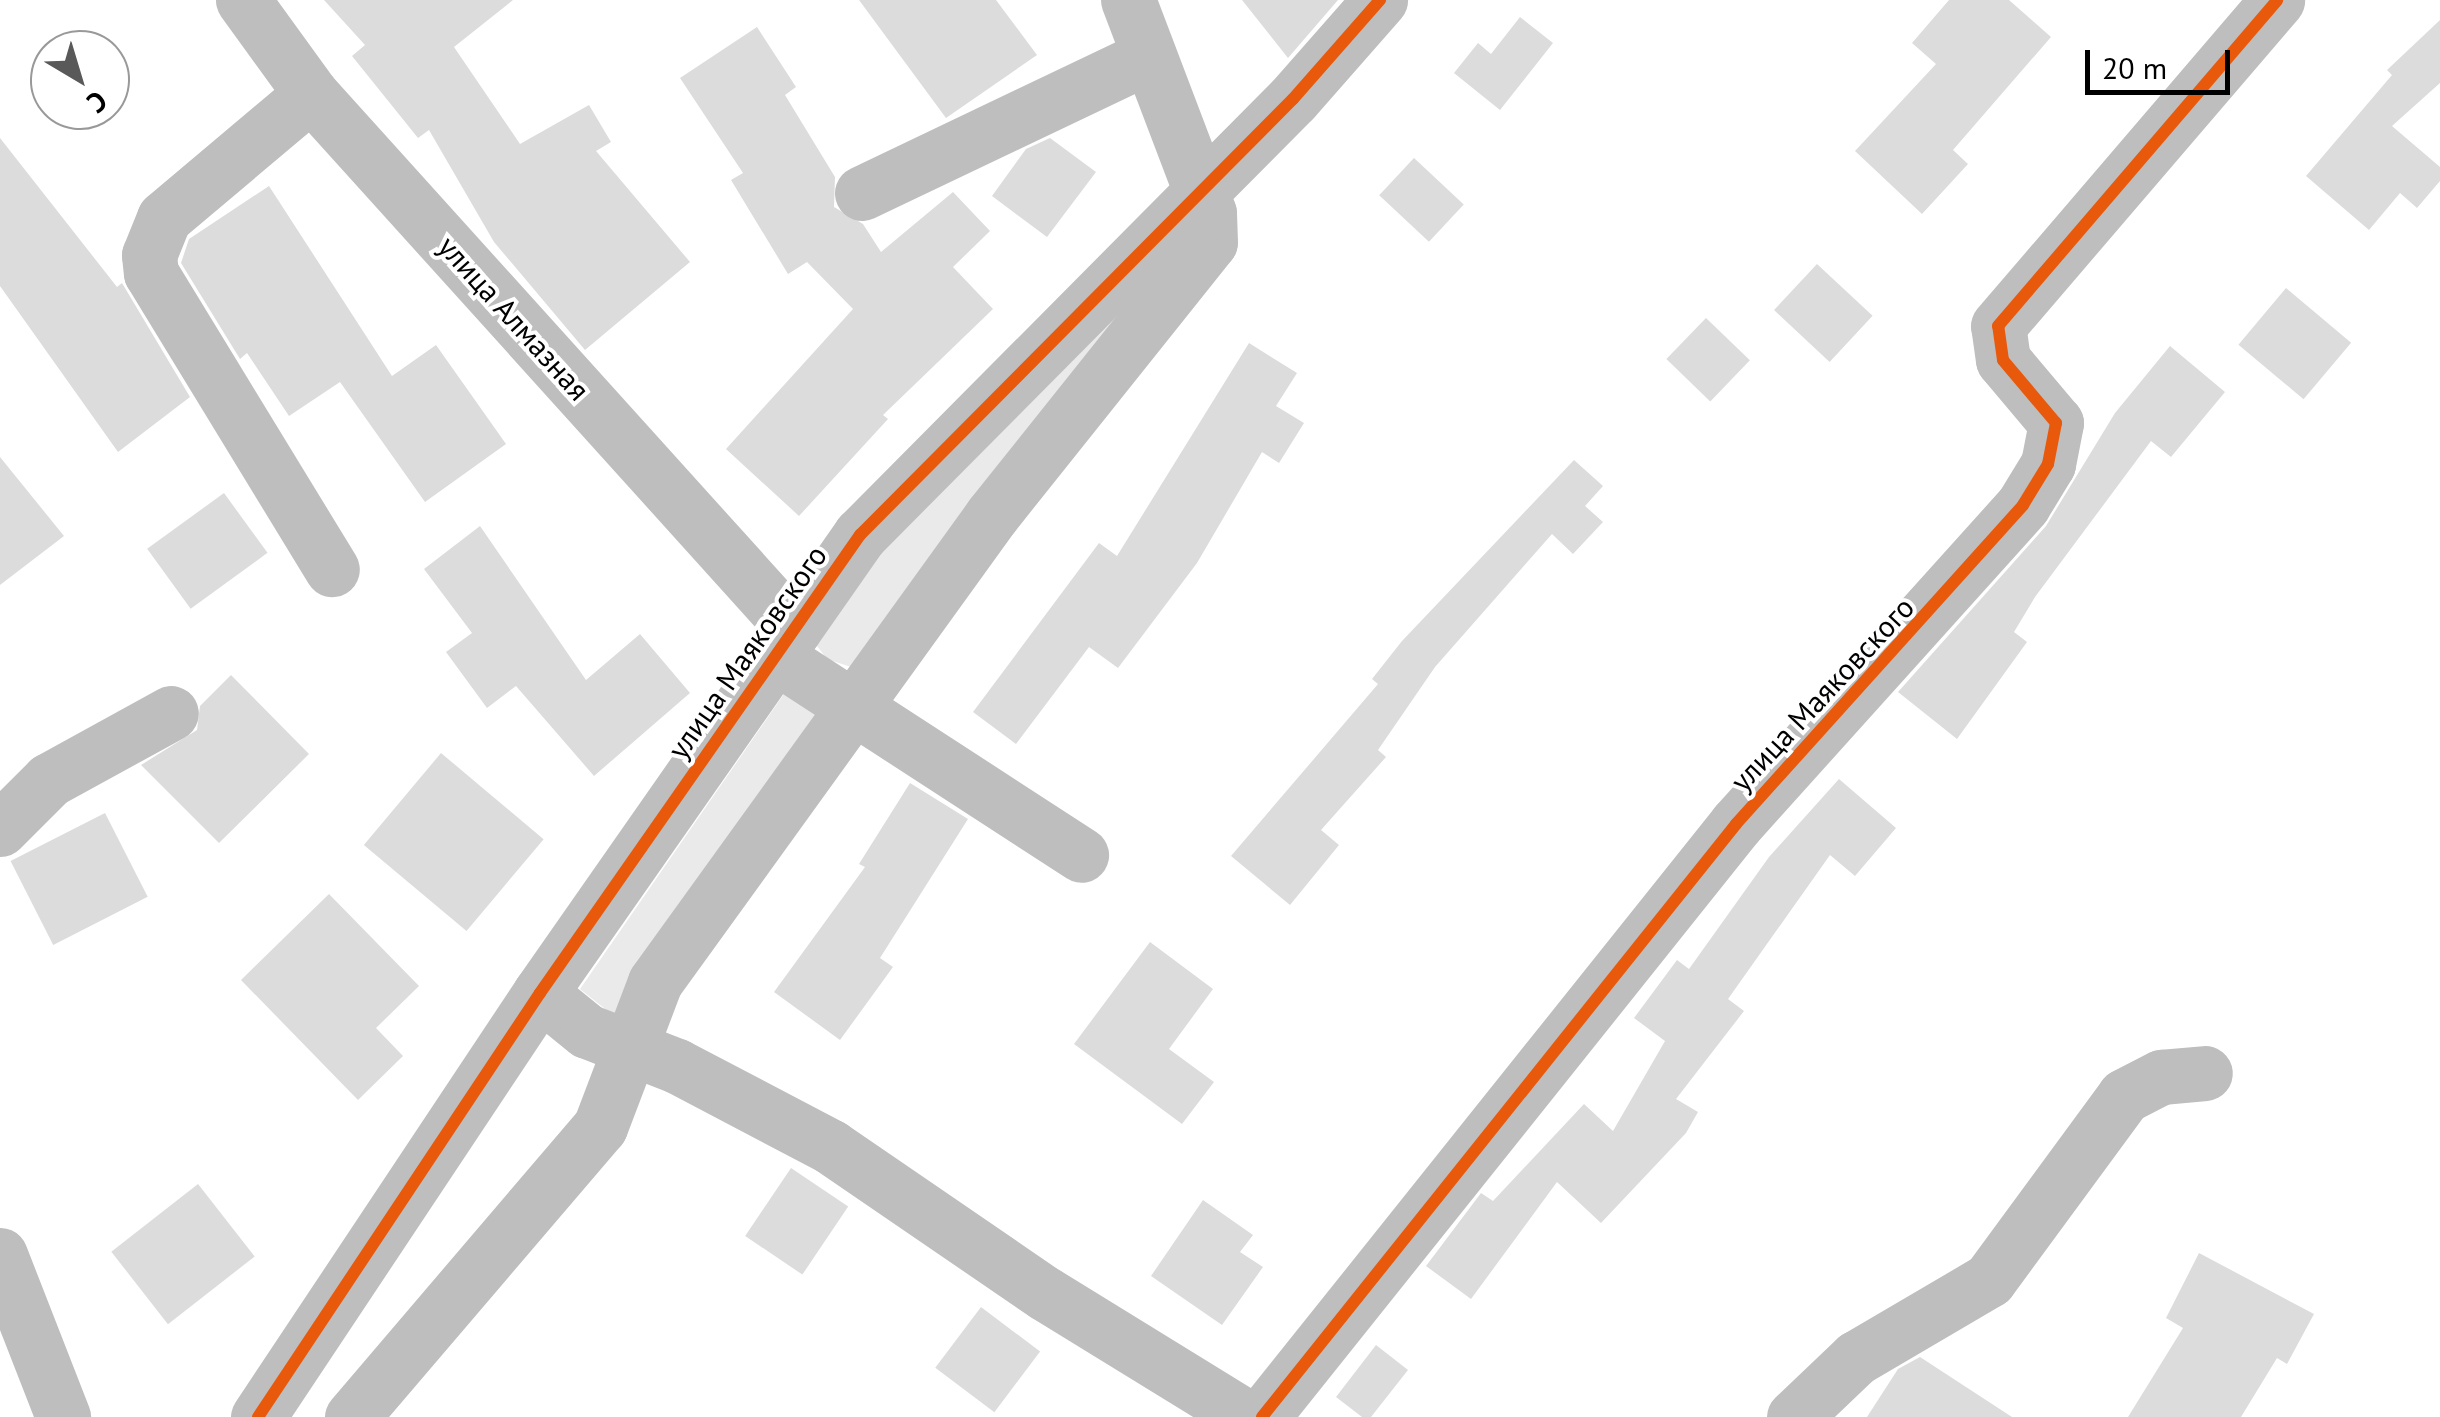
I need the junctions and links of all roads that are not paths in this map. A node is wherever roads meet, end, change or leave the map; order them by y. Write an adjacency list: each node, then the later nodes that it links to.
1 (244, 0): 6 (street, улица Алмазная)
2 (1128, 0): 5 (street)
3 (1380, 0): 7 (street, улица Маяковского)
4 (2277, 0): 23 (street, улица Маяковского)
5 (1150, 56): 7 (street); 8 (street)
6 (312, 94): 9 (street); 10 (street, улица Алмазная)
7 (1200, 189): 10 (street, улица Маяковского); 11 (street)
8 (862, 194)
9 (332, 570)
10 (784, 642): 11 (street, улица Алмазная); 15 (street, улица Маяковского)
11 (856, 705): 14 (street, улица Алмазная); 16 (street)
12 (171, 713): 13 (street)
13 (0, 829)
14 (1080, 856)
15 (540, 993): 16 (street); 20 (street, улица Маяковского)
16 (631, 1047): 21 (street); 22 (street)
17 (2205, 1073): 24 (street)
18 (0, 1255): 19 (street)
19 (63, 1417)
20 (258, 1417)
21 (352, 1417)
22 (1246, 1417)
23 (1262, 1417)
24 (1794, 1417)

